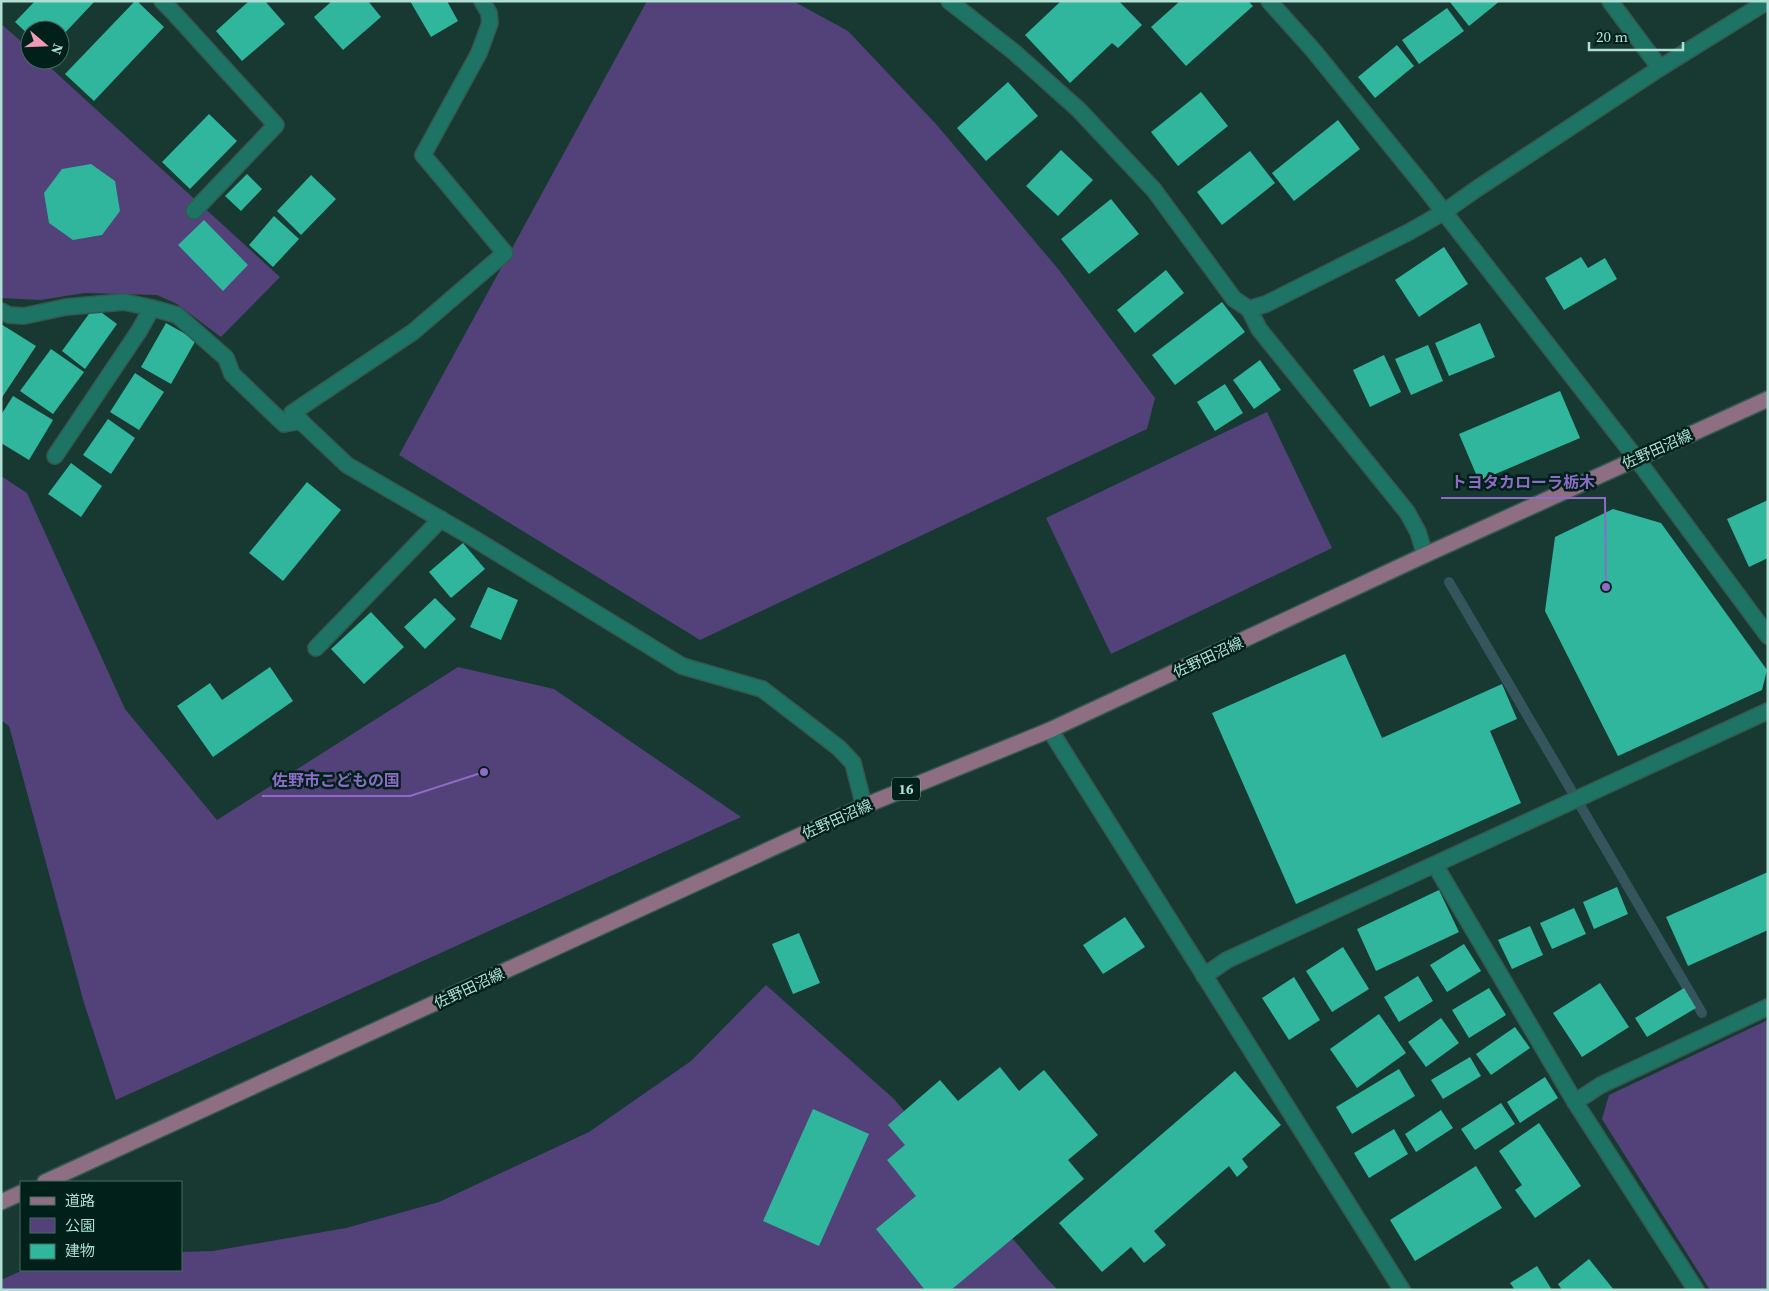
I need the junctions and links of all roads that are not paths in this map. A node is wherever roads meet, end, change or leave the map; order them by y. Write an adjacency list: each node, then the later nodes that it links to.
1 (162, 1): 8 (street)
2 (482, 1): 14 (street)
3 (949, 1): 11 (street)
4 (1269, 1): 9 (street)
5 (1610, 1): 7 (street)
6 (1768, 1): 7 (street)
7 (1660, 68): 9 (street)
8 (194, 211)
9 (1444, 212): 11 (street); 16 (street)
10 (152, 308): 12 (street); 14 (street); 15 (street)
11 (1249, 309): 18 (street)
12 (1, 311)
13 (1768, 399): 16 (main road, 佐野田沼線 / 16)
14 (301, 421): 17 (street)
15 (55, 456)
16 (1636, 458): 18 (main road, 佐野田沼線 / 16); 19 (street)
17 (441, 519): 20 (street); 23 (street)
18 (1424, 556): 22 (main road, 佐野田沼線 / 16)
19 (1768, 636)
20 (316, 648)
21 (1768, 711): 24 (street)
22 (1050, 730): 23 (main road, 佐野田沼線 / 16); 25 (street)
23 (864, 806): 28 (main road, 佐野田沼線 / 16)
24 (1435, 865): 25 (street); 27 (street)
25 (1204, 976): 31 (street)
26 (1768, 1006): 27 (street)
27 (1575, 1102): 32 (street)
28 (47, 1181)
29 (20, 1193): 30 (main road)
30 (1, 1202)
31 (1402, 1290)
32 (1696, 1290)

